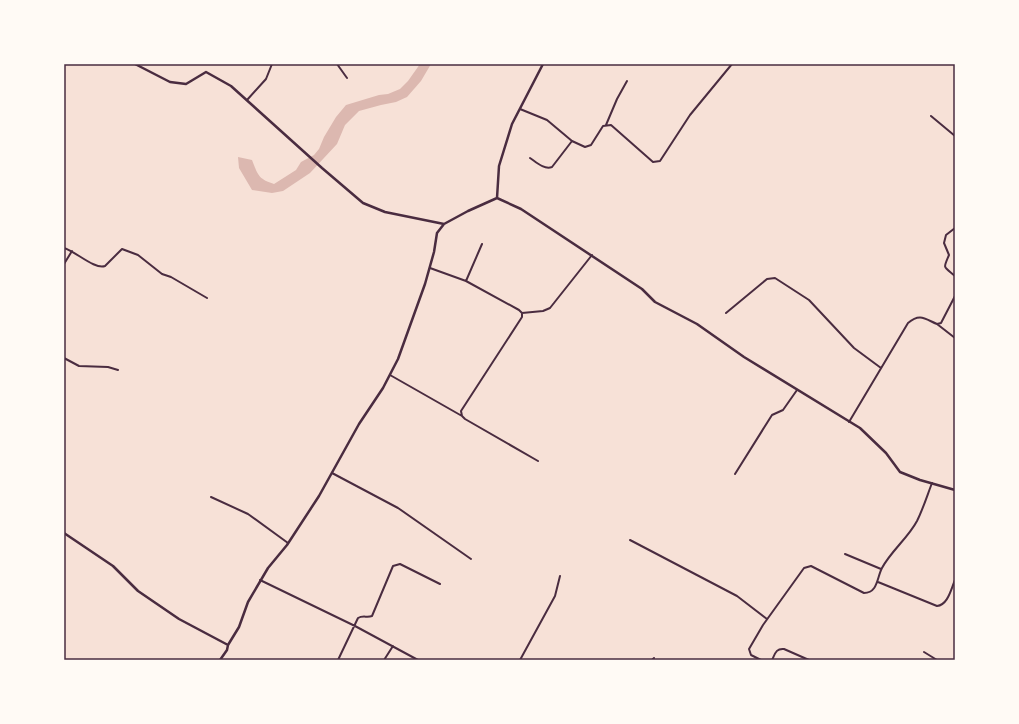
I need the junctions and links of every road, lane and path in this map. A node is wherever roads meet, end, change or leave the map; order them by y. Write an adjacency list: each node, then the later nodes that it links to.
1 (135, 64): 8 (street)
2 (272, 64): 8 (street)
3 (338, 64): 6 (street)
4 (543, 64): 9 (street)
5 (732, 64): 11 (street)
6 (348, 78)
7 (628, 81): 11 (street)
8 (247, 100): 16 (street)
9 (520, 109): 13 (street); 15 (street)
10 (931, 116): 12 (street)
11 (605, 125): 13 (street)
12 (955, 136)
13 (572, 140): 14 (street)
14 (530, 158)
15 (497, 198): 16 (street); 21 (street)
16 (444, 224): 23 (street)
17 (955, 228): 24 (street)
18 (482, 244): 25 (street)
19 (64, 248): 20 (street)
20 (72, 251): 22 (street); 27 (street)
21 (592, 255): 28 (street); 36 (street)
22 (64, 264)
23 (430, 268): 25 (street); 35 (street)
24 (955, 276)
25 (466, 281): 28 (street)
26 (955, 296): 30 (street)
27 (207, 298)
28 (522, 313): 37 (street)
29 (726, 313): 33 (street)
30 (937, 324): 31 (street); 33 (street)
31 (955, 338)
32 (64, 358): 34 (street)
33 (881, 368): 38 (street)
34 (118, 370)
35 (390, 375): 37 (street); 40 (street)
36 (797, 390): 38 (street); 41 (street)
37 (462, 416): 39 (street)
38 (849, 422): 42 (street)
39 (538, 461)
40 (332, 473): 47 (street); 49 (street)
41 (735, 474)
42 (932, 483): 43 (street); 50 (street)
43 (955, 490)
44 (211, 497): 47 (street)
45 (64, 533): 58 (street)
46 (630, 540): 56 (street)
47 (288, 543): 52 (street)
48 (845, 554): 50 (street)
49 (471, 559)
50 (881, 569): 54 (street)
51 (560, 576): 66 (street)
52 (260, 580): 57 (street); 58 (street)
53 (955, 580): 54 (street)
54 (878, 582): 56 (street)
55 (440, 584): 57 (street)
56 (767, 619): 67 (street)
57 (355, 626): 59 (street); 63 (street)
58 (228, 645): 62 (street)
59 (392, 646): 61 (street); 64 (street)
60 (924, 652): 70 (street)
61 (413, 659): 65 (street)
62 (220, 660)
63 (338, 660)
64 (384, 660)
65 (418, 660)
66 (520, 660)
67 (760, 660)
68 (772, 660): 69 (street)
69 (809, 660)
70 (937, 660)

